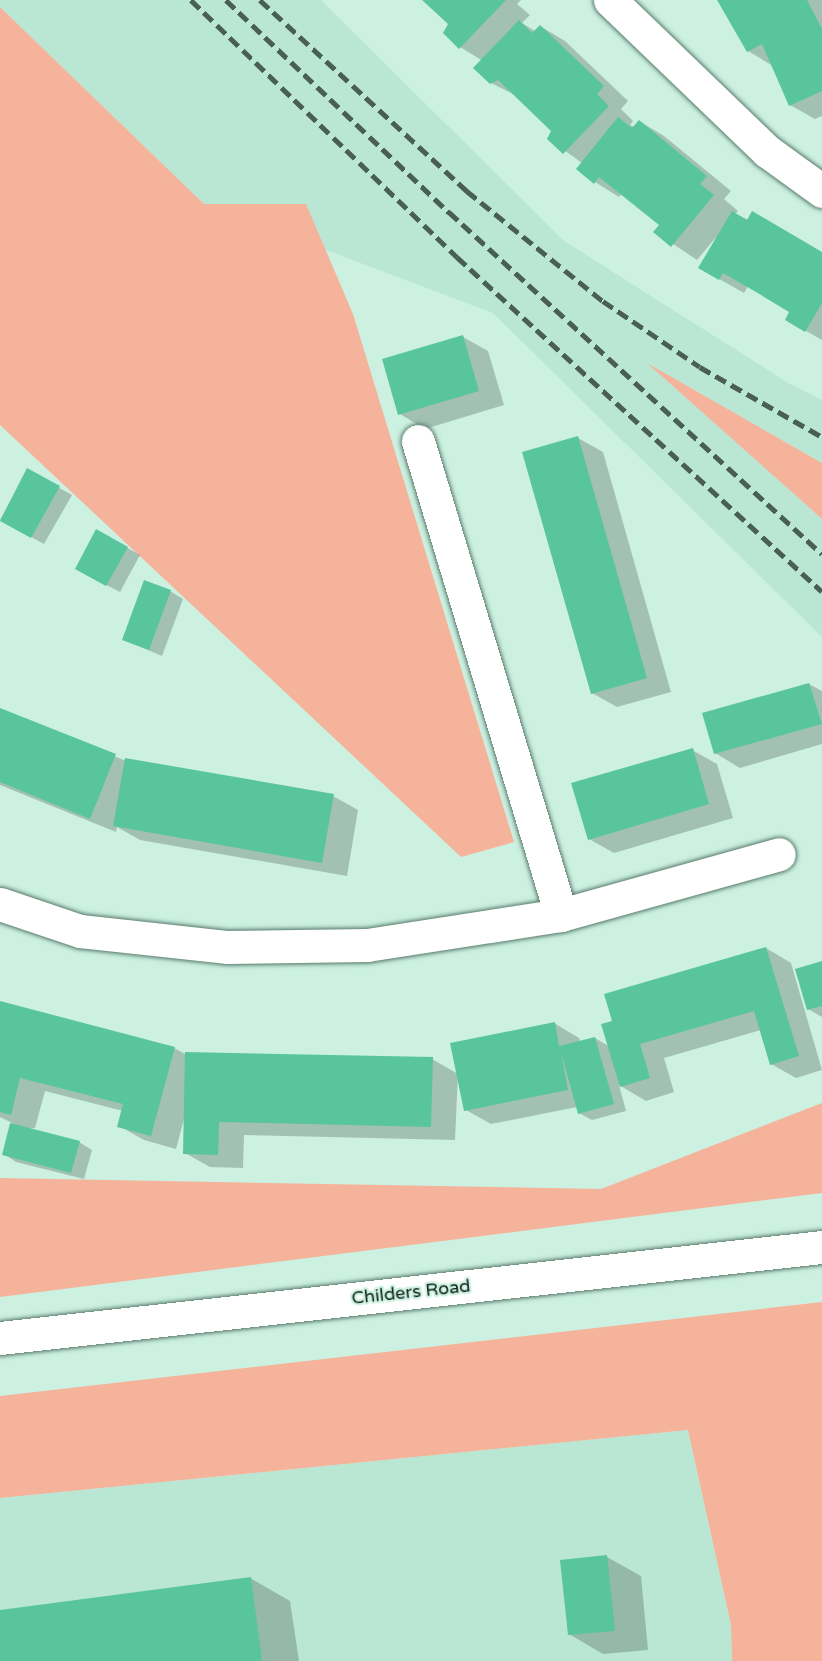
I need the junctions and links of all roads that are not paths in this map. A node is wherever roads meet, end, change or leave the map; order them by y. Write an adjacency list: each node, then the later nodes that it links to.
1 (610, 0): 2 (street)
2 (822, 191)
3 (418, 441): 6 (street)
4 (779, 854): 6 (street)
5 (0, 904): 6 (street)
6 (561, 915)
7 (822, 1247): 8 (street, Childers Road)
8 (0, 1338)

